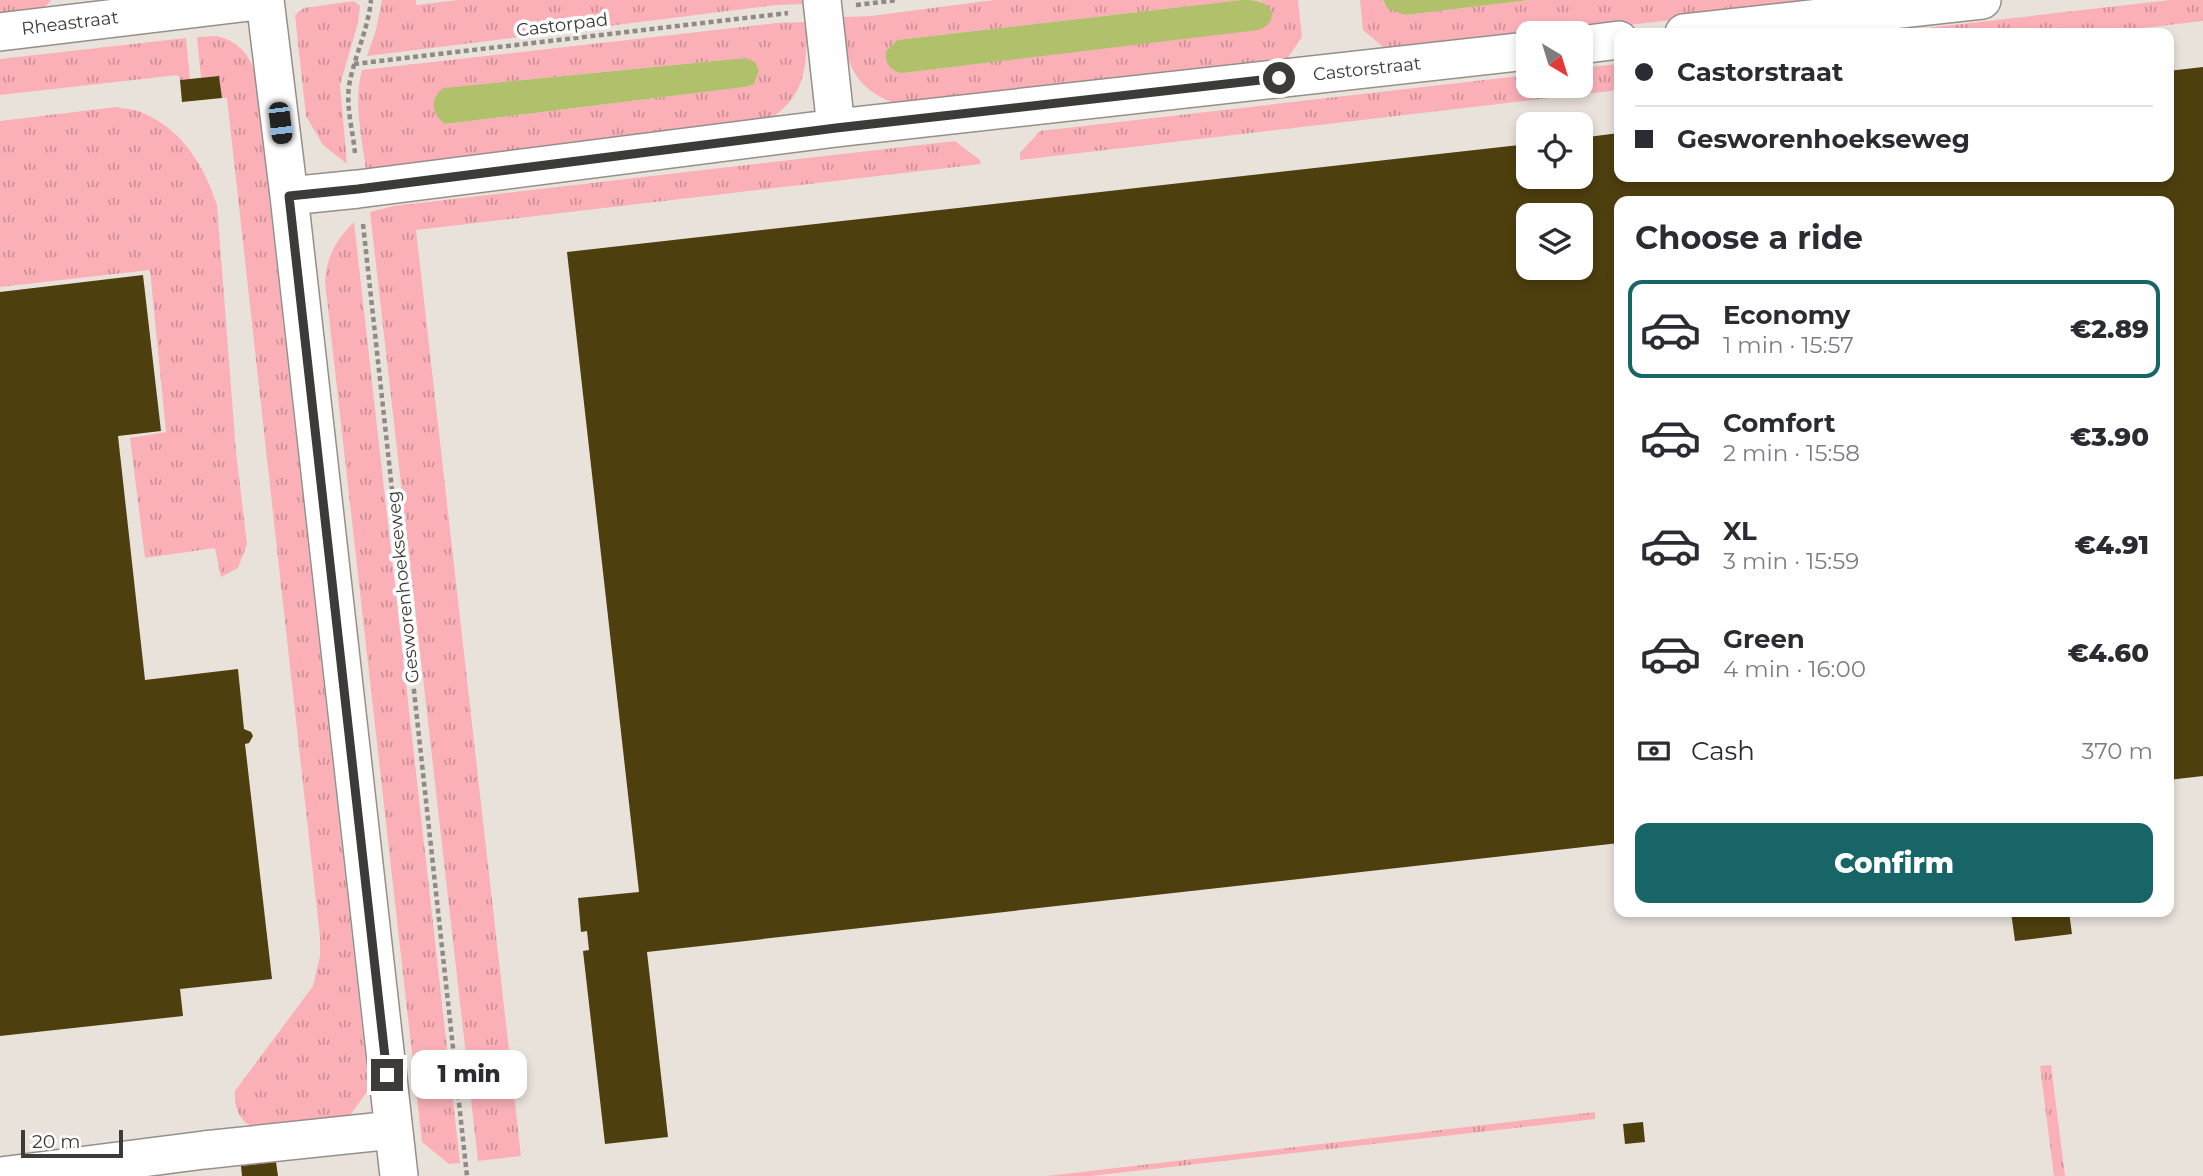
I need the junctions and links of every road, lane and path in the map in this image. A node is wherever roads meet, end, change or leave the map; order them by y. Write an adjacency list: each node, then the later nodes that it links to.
1 (265, 0): 7 (street, Rheastraat); 14 (street)
2 (371, 0): 11 (path, Gesworenhoekseweg)
3 (898, 0): 5 (path, Castorpad)
4 (1982, 0): 6 (street)
5 (822, 4): 11 (path, Castorpad); 12 (street)
6 (1729, 28)
7 (0, 32)
8 (1614, 41): 9 (street)
9 (1593, 43)
10 (1516, 52): 12 (street, Castorstraat)
11 (354, 64): 13 (path, Gesworenhoekseweg)
12 (836, 128): 13 (street, Castorstraat)
13 (358, 189): 14 (street, Castorstraat); 19 (path, Gesworenhoekseweg)
14 (289, 196): 15 (street)
15 (393, 1130): 16 (street); 18 (street)
16 (112, 1170): 17 (street)
17 (2, 1176)
18 (399, 1176)
19 (467, 1176)

